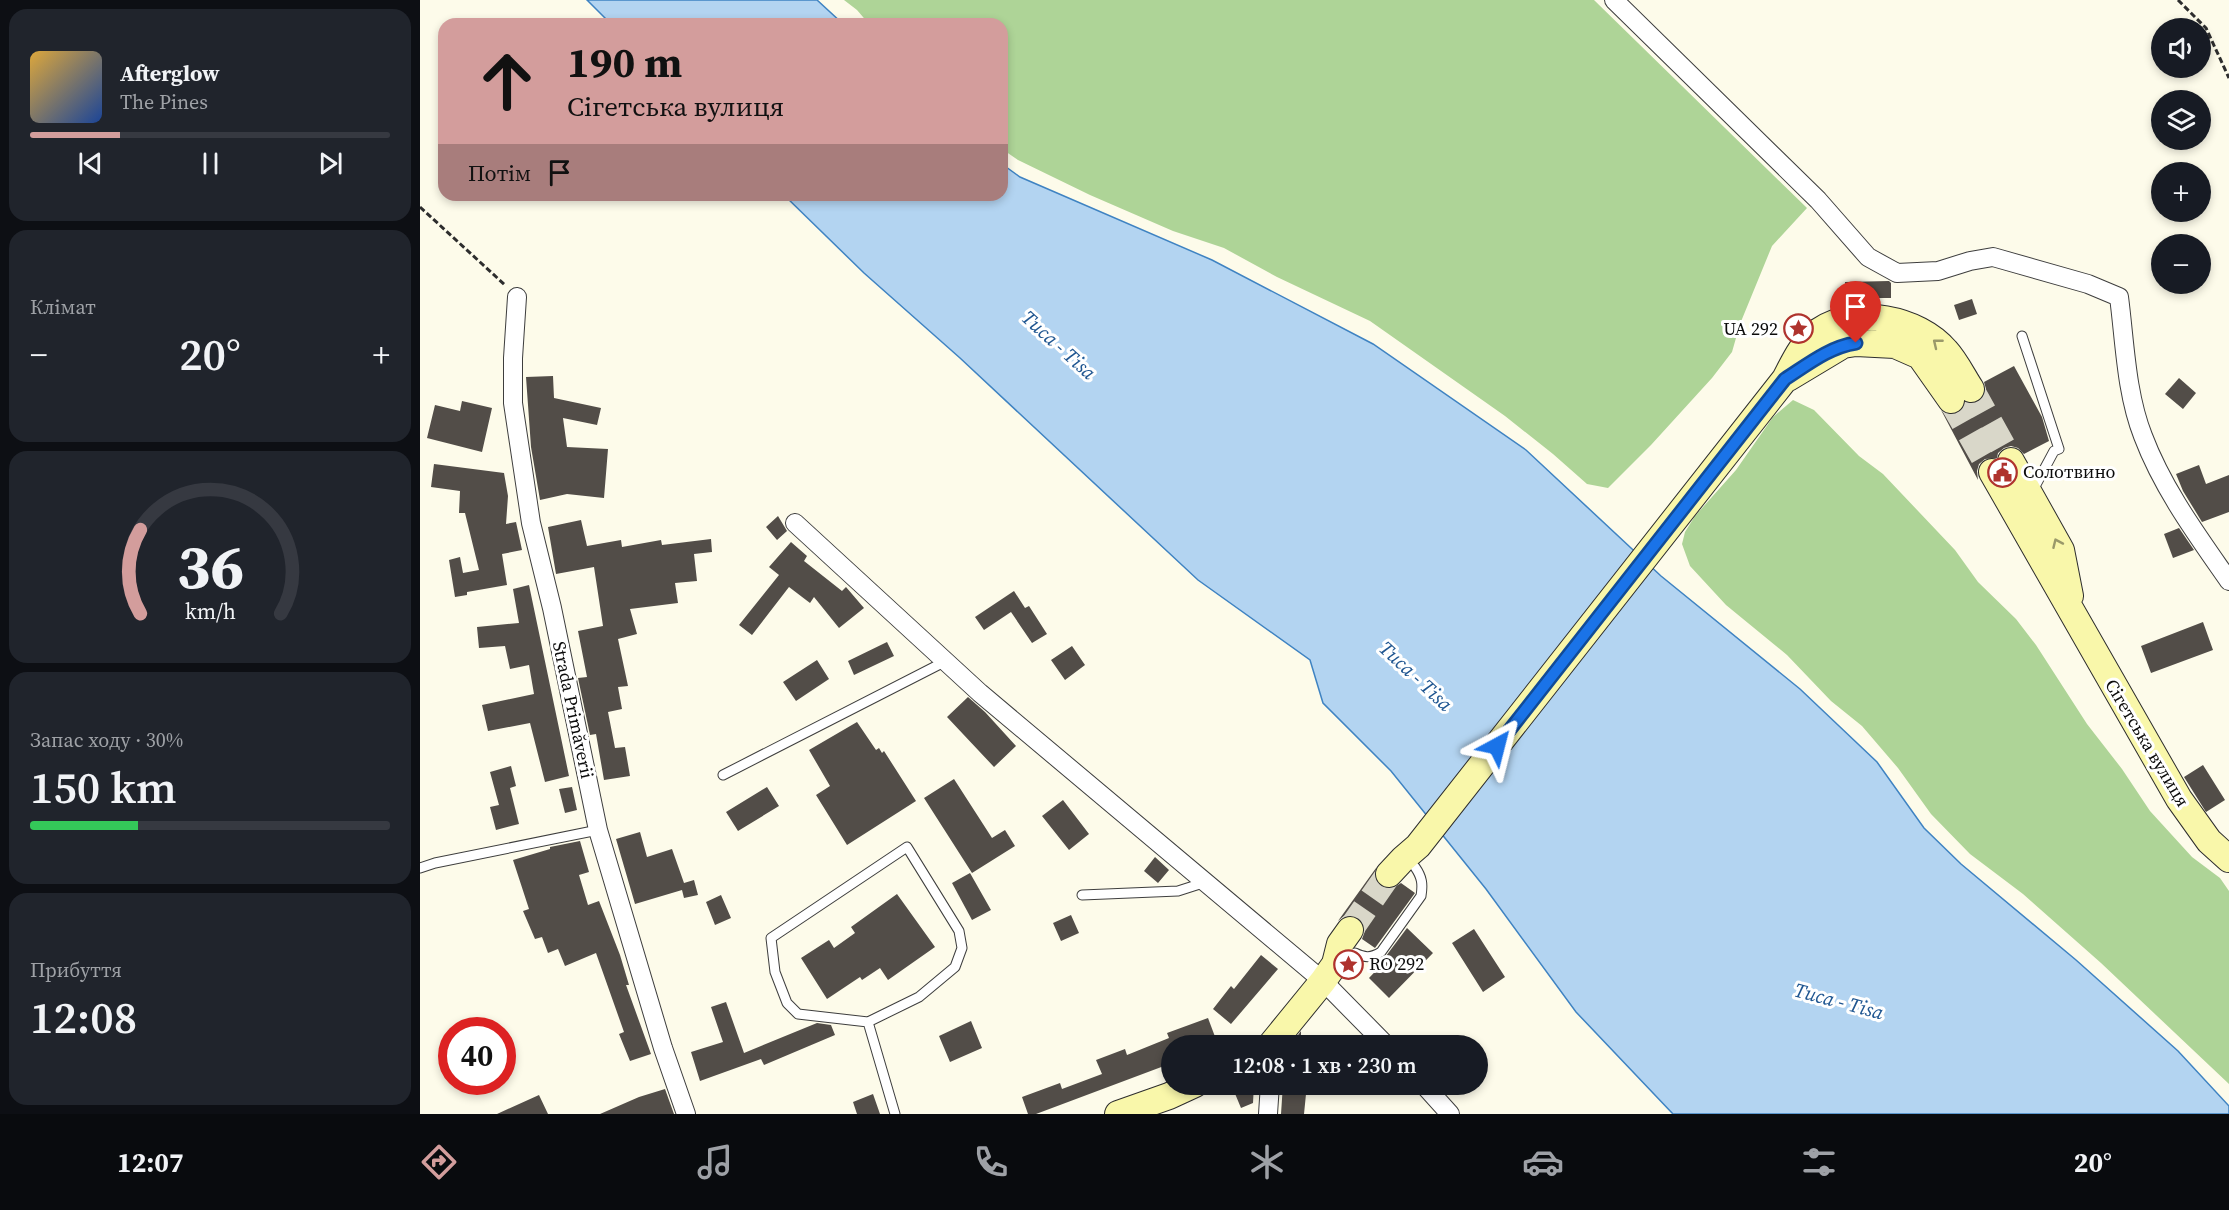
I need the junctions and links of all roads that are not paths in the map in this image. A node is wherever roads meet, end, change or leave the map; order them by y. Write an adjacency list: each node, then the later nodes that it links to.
1 (1614, 0): 8 (street)
2 (517, 297): 11 (street, Strada Primăverii)
3 (2022, 336): 6 (lane)
4 (1961, 395): 13 (street)
5 (2002, 467): 6 (street, Сігетська вулиця)
6 (2022, 503): 12 (street, Сігетська вулиця)
7 (795, 523): 9 (street)
8 (2229, 581)
9 (946, 661): 10 (lane); 15 (street)
10 (723, 776)
11 (598, 830): 14 (lane); 24 (street, Strada Primăverii)
12 (2229, 859)
13 (1411, 861): 17 (lane)
14 (420, 868)
15 (1206, 882): 16 (lane); 17 (street)
16 (1082, 895)
17 (1345, 954): 19 (street); 20 (street)
18 (868, 1022): 18 (lane); 25 (lane)
19 (1279, 1035)
20 (1382, 1035)
21 (1171, 1095): 26 (street)
22 (1269, 1095): 27 (street)
23 (1433, 1095): 28 (street)
24 (686, 1114)
25 (895, 1114)
26 (1118, 1114)
27 (1268, 1114)
28 (1450, 1114)

